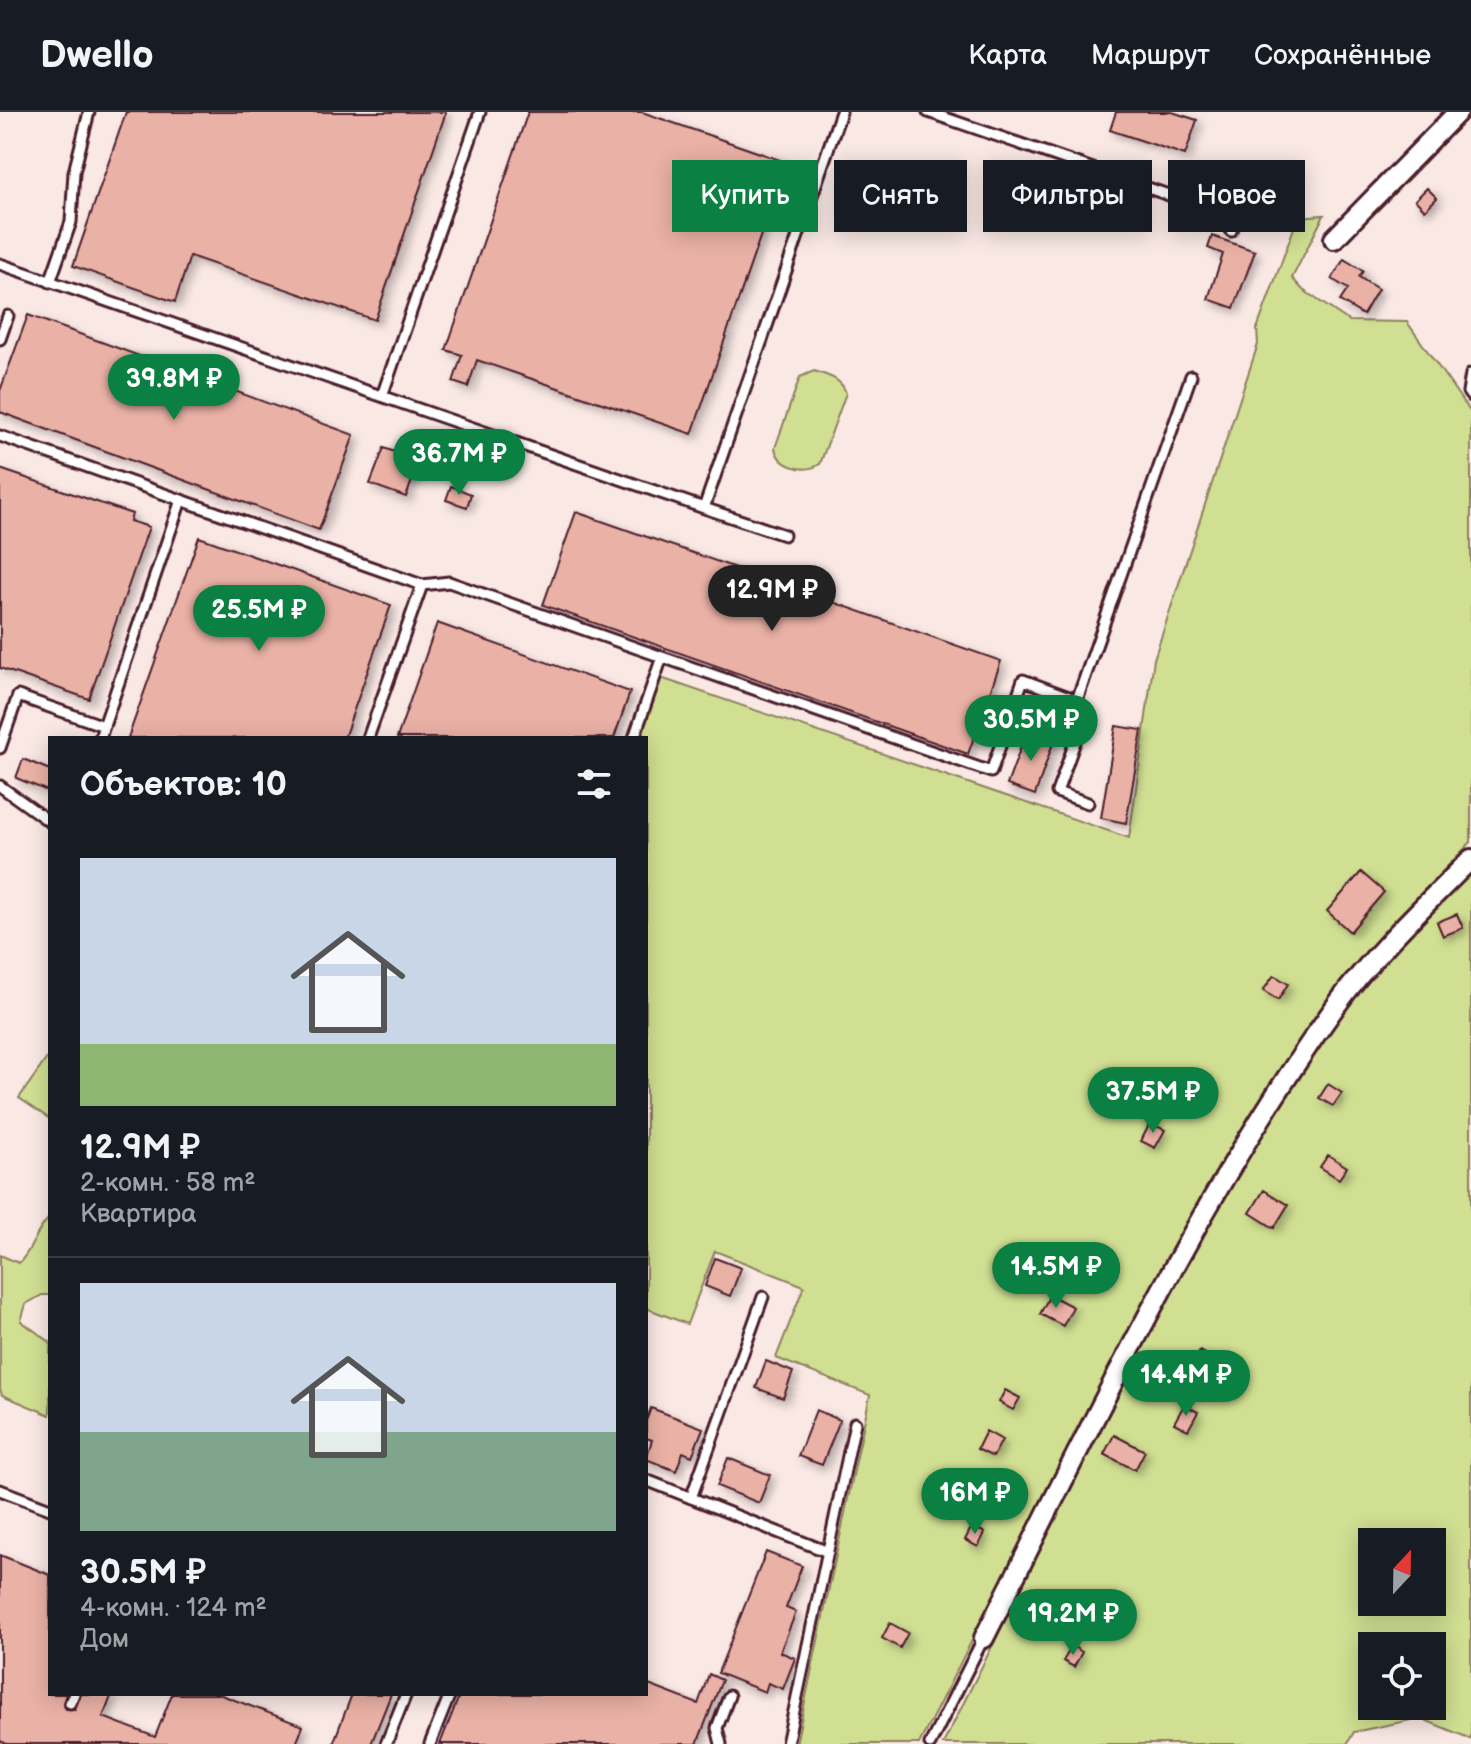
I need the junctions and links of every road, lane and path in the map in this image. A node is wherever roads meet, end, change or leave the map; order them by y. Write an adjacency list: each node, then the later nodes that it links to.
1 (89, 112): 9 (lane)
2 (480, 112): 14 (lane)
3 (841, 112): 18 (lane)
4 (928, 112): 6 (lane)
5 (1458, 112): 7 (street)
6 (1168, 195)
7 (1334, 239)
8 (0, 264): 9 (lane)
9 (50, 282): 14 (lane)
10 (8, 316): 11 (lane)
11 (0, 339)
12 (1471, 374): 15 (lane)
13 (1191, 376): 22 (lane)
14 (382, 396): 18 (lane)
15 (1471, 396)
16 (0, 436): 17 (lane)
17 (181, 500): 20 (lane); 23 (lane)
18 (704, 508): 19 (lane)
19 (784, 535)
20 (422, 585): 21 (lane); 25 (lane)
21 (662, 657): 22 (lane); 26 (lane)
22 (1077, 700): 29 (lane)
23 (104, 726): 24 (lane); 27 (lane)
24 (101, 736)
25 (369, 736)
26 (635, 736)
27 (0, 748)
28 (0, 786): 30 (lane)
29 (1088, 803)
30 (48, 821)
31 (1471, 859): 39 (street)
32 (763, 1297): 36 (lane)
33 (855, 1423): 38 (lane)
34 (648, 1481): 36 (lane)
35 (0, 1490): 37 (lane)
36 (691, 1498): 38 (lane)
37 (48, 1508)
38 (828, 1552): 46 (lane)
39 (982, 1641): 47 (lane)
40 (405, 1696): 43 (lane)
41 (449, 1696): 44 (lane)
42 (729, 1696): 45 (lane)
43 (386, 1744)
44 (430, 1744)
45 (721, 1744)
46 (787, 1744)
47 (930, 1744)

